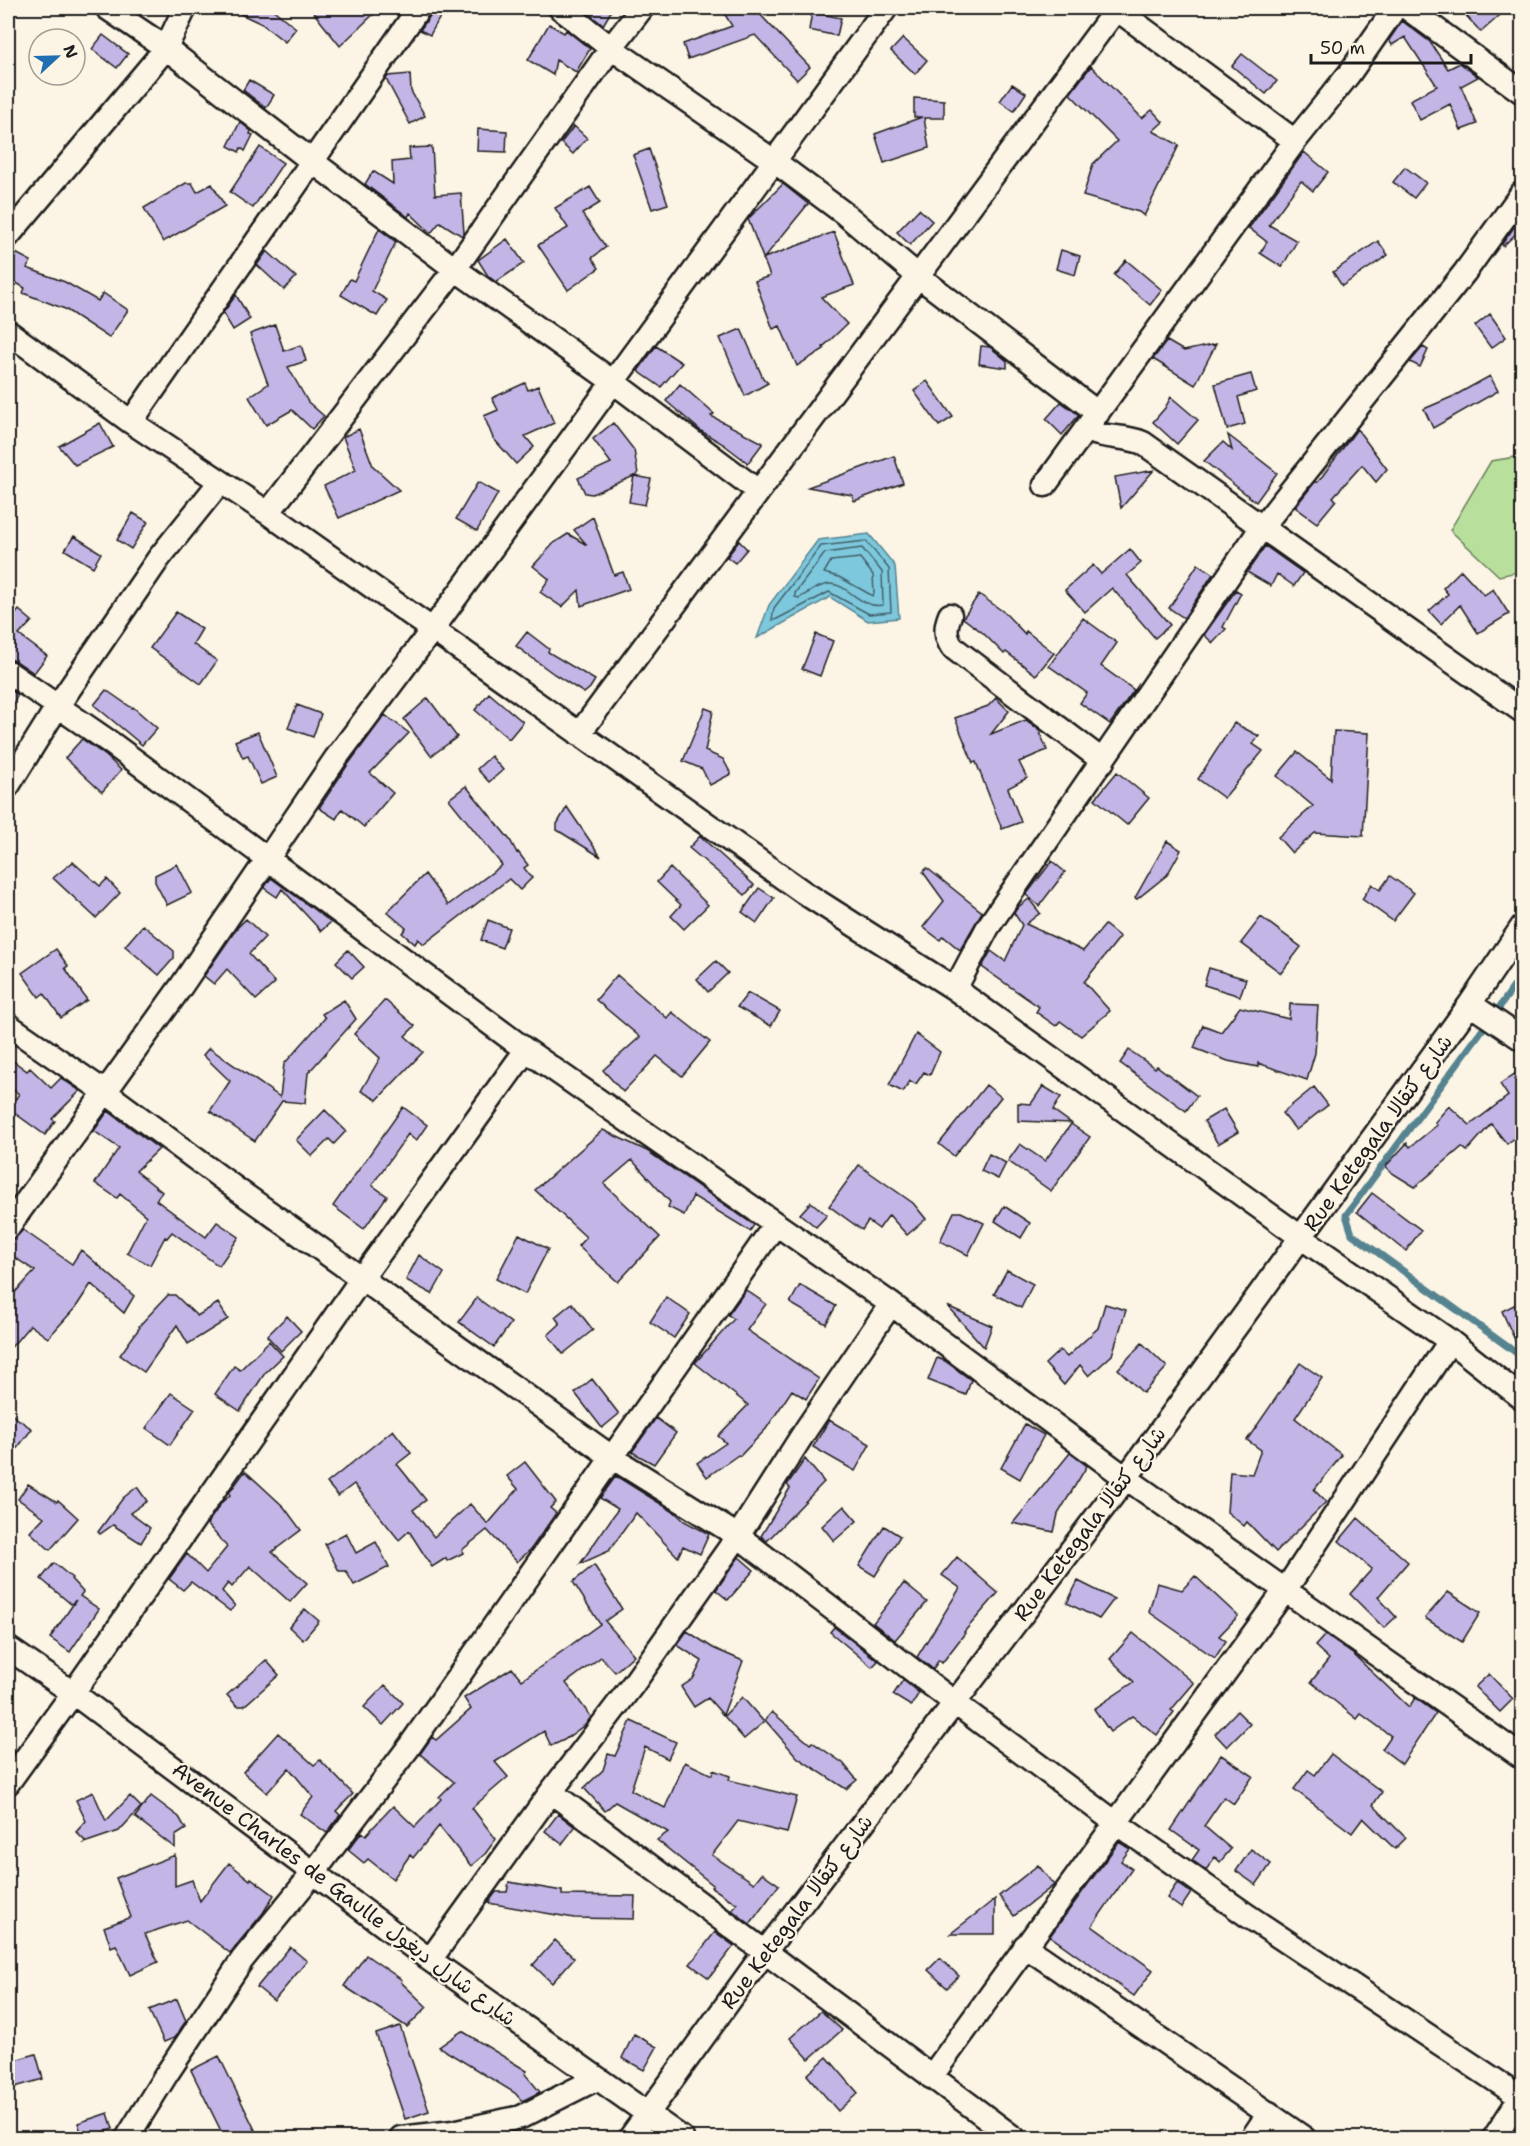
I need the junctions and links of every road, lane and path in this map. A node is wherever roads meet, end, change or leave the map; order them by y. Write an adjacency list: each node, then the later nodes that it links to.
1 (107, 8): 10 (street)
2 (185, 8): 10 (street)
3 (419, 8): 15 (street)
4 (560, 8): 11 (street)
5 (642, 8): 11 (street)
6 (886, 8): 14 (street)
7 (1116, 8): 13 (street); 19 (street)
8 (1395, 8): 13 (street)
9 (1407, 8): 12 (street)
10 (166, 48): 15 (street); 17 (street)
11 (610, 48): 14 (street); 18 (street)
12 (1522, 92)
13 (1295, 141): 23 (street)
14 (774, 161): 19 (street); 21 (street)
15 (313, 162): 18 (street); 22 (street)
16 (1522, 193): 28 (street)
17 (8, 236)
18 (455, 268): 21 (street); 27 (street)
19 (918, 276): 23 (street); 26 (street)
20 (8, 332): 22 (street)
21 (612, 381): 26 (street); 30 (street)
22 (131, 422): 24 (street)
23 (1092, 422): 25 (street); 28 (street)
24 (220, 482): 27 (street); 32 (street)
25 (1045, 485)
26 (758, 491): 34 (street)
27 (267, 513): 30 (street)
28 (1262, 527): 33 (street); 35 (street)
29 (950, 615): 35 (street)
30 (432, 630): 34 (street); 37 (street)
31 (8, 672): 32 (street)
32 (57, 707): 36 (street); 37 (street)
33 (1522, 711)
34 (579, 734): 39 (street)
35 (1103, 761): 39 (street)
36 (8, 786)
37 (269, 859): 43 (street); 44 (street)
38 (1522, 927): 40 (street, Rue Ketegala شارع كتقالا)
39 (955, 989): 47 (street)
40 (1470, 1004): 42 (street); 47 (street, Rue Ketegala شارع كتقالا)
41 (8, 1025): 44 (street)
42 (1522, 1039)
43 (526, 1050): 45 (street); 48 (street)
44 (105, 1092): 46 (street); 48 (street)
45 (775, 1225): 49 (street); 52 (street)
46 (8, 1227)
47 (1302, 1239): 50 (street); 53 (street, Rue Ketegala شارع كتقالا)
48 (362, 1278): 52 (street); 57 (street)
49 (891, 1304): 53 (street); 54 (street)
50 (1450, 1341): 51 (street); 55 (street)
51 (1522, 1398)
52 (612, 1458): 54 (street); 63 (street)
53 (1126, 1478): 55 (street); 58 (street, Rue Ketegala شارع كتقالا)
54 (738, 1536): 58 (street); 61 (street)
55 (1286, 1589): 59 (street); 62 (street)
56 (8, 1648): 57 (street, Avenue Charles de Gaulle شارع شارل ديغول)
57 (73, 1693): 60 (street); 63 (street, Avenue Charles de Gaulle شارع شارل ديغول)
58 (955, 1703): 62 (street); 65 (street, Rue Ketegala شارع كتقالا)
59 (1522, 1757)
60 (8, 1783)
61 (551, 1792): 65 (street); 66 (street)
62 (1116, 1823): 64 (street); 69 (street)
63 (314, 1872): 66 (street, Avenue Charles de Gaulle شارع شارل ديغول); 72 (street)
64 (1025, 1946): 67 (street); 70 (street)
65 (764, 1953): 67 (street); 71 (street, Rue Ketegala شارع كتقالا)
66 (430, 1960): 68 (street, Avenue Charles de Gaulle شارع شارل ديغول)
67 (931, 2076): 76 (street)
68 (596, 2079): 71 (street, Avenue Charles de Gaulle شارع شارل ديغول); 73 (street)
69 (1522, 2097): 79 (street)
70 (1269, 2113): 77 (street); 78 (street)
71 (648, 2115): 74 (street, Rue Ketegala شارع كتقالا); 75 (street, Avenue Charles de Gaulle شارع شارل ديغول)
72 (127, 2139)
73 (400, 2139)
74 (630, 2139)
75 (682, 2139)
76 (1014, 2139)
77 (1252, 2139)
78 (1304, 2139)
79 (1494, 2139)

